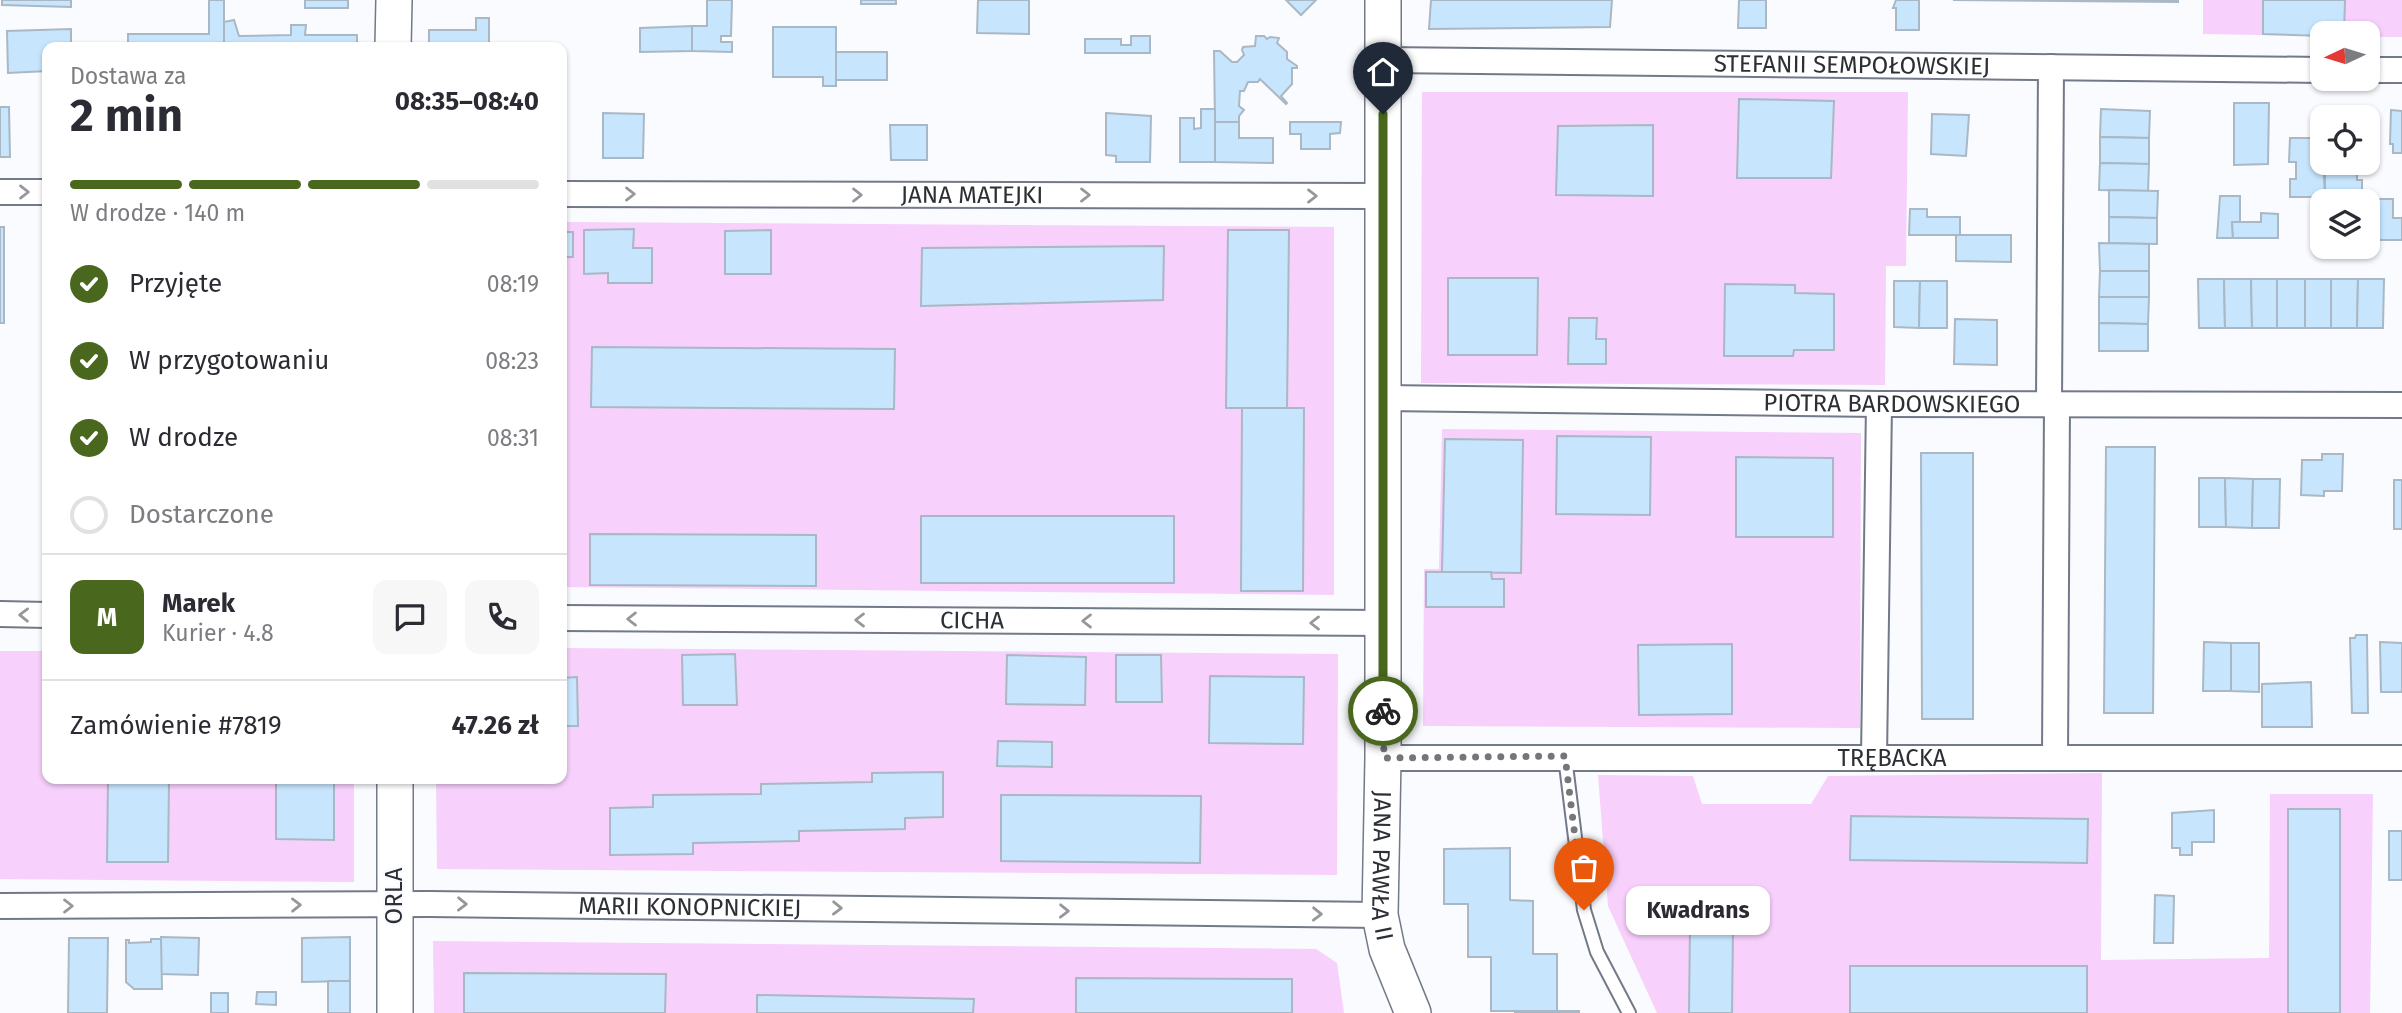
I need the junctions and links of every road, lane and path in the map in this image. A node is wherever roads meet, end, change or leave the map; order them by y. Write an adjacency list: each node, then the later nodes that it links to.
1 (394, 0): 3 (street)
2 (1383, 0): 4 (street, JANA PAWŁA II)
3 (393, 42)
4 (1383, 60): 5 (street, STEFANII SEMPOŁOWSKIEJ); 12 (street, JANA PAWŁA II)
5 (2051, 67): 6 (street, STEFANII SEMPOŁOWSKIEJ); 14 (street)
6 (2310, 70)
7 (2380, 70): 8 (street)
8 (2402, 70)
9 (0, 192): 10 (street, one-way to 10)
10 (42, 192)
11 (567, 194): 12 (street, JANA MATEJKI, one-way to 12)
12 (1383, 196): 13 (street, JANA PAWŁA II)
13 (1383, 398): 15 (street, PIOTRA BARDOWSKIEGO); 20 (street, JANA PAWŁA II)
14 (2053, 403): 15 (street, PIOTRA BARDOWSKIEGO); 16 (street, PIOTRA BARDOWSKIEGO); 24 (street)
15 (1879, 404): 23 (street)
16 (2402, 405)
17 (0, 614): 18 (street, one-way to 17)
18 (42, 615)
19 (567, 618): 20 (street, CICHA, one-way to 19)
20 (1383, 623): 22 (street, JANA PAWŁA II)
21 (1565, 756): 22 (street, TRĘBACKA); 23 (street, TRĘBACKA); 32 (lane)
22 (1384, 758): 29 (street, JANA PAWŁA II)
23 (1874, 758): 24 (street, TRĘBACKA)
24 (2056, 758): 25 (street, TRĘBACKA)
25 (2402, 758)
26 (395, 784): 27 (street, ORLA)
27 (394, 904): 28 (street, MARII KONOPNICKIEJ, one-way to 27); 29 (street, MARII KONOPNICKIEJ, one-way to 29); 30 (street, ORLA)
28 (0, 906)
29 (1380, 915): 31 (street, JANA PAWŁA II)
30 (394, 1013)
31 (1413, 1013)
32 (1629, 1013)

